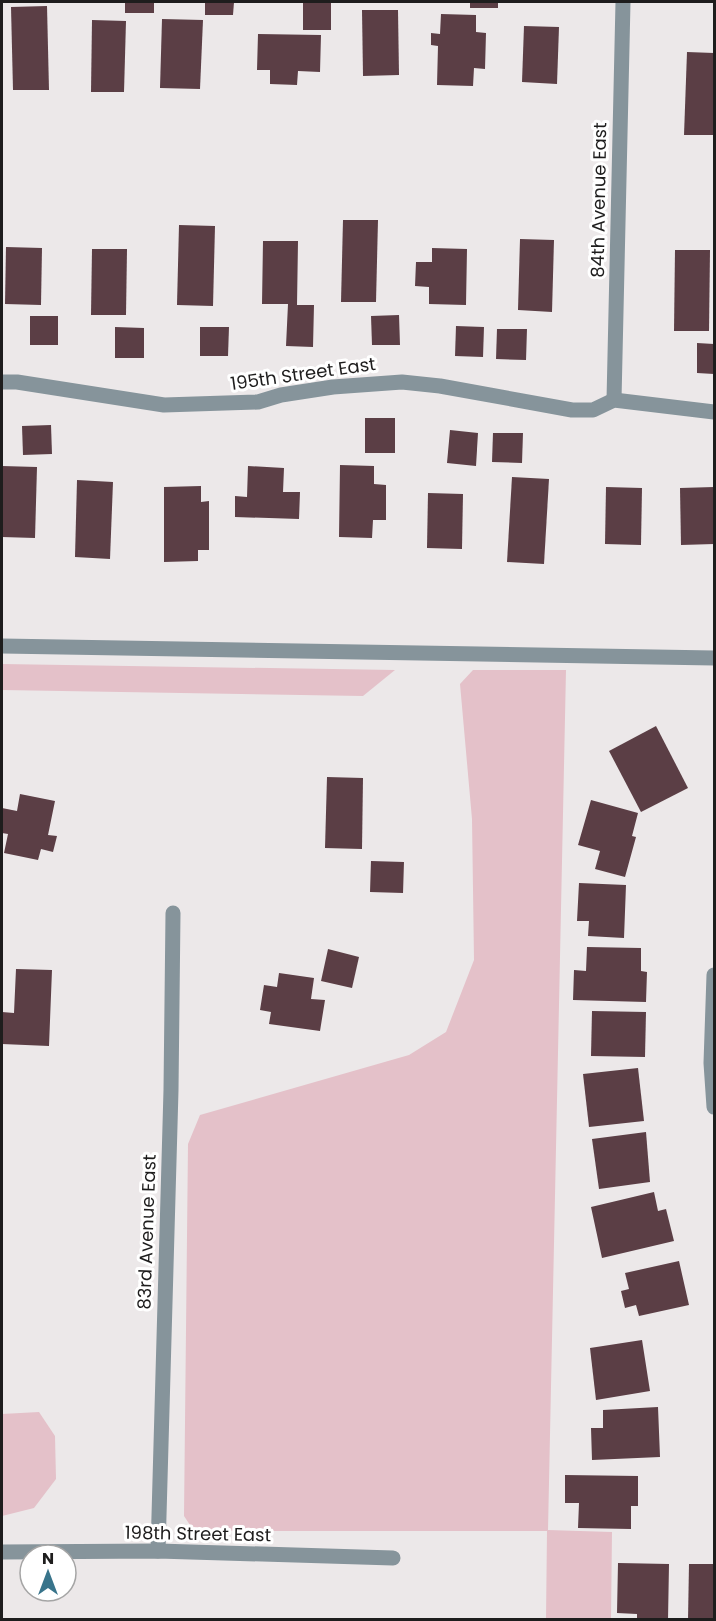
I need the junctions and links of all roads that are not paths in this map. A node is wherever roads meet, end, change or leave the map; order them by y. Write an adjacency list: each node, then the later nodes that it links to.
1 (623, 2): 3 (street, 84th Avenue East)
2 (2, 382): 3 (street, 195th Street East)
3 (614, 400): 4 (street, 195th Street East)
4 (714, 412)
5 (2, 646): 6 (street)
6 (714, 658)
7 (173, 913): 10 (street, 83rd Avenue East)
8 (714, 975): 9 (street)
9 (714, 1107)
10 (158, 1551): 11 (street, 198th Street East); 12 (street, 198th Street East)
11 (2, 1552)
12 (393, 1558)

